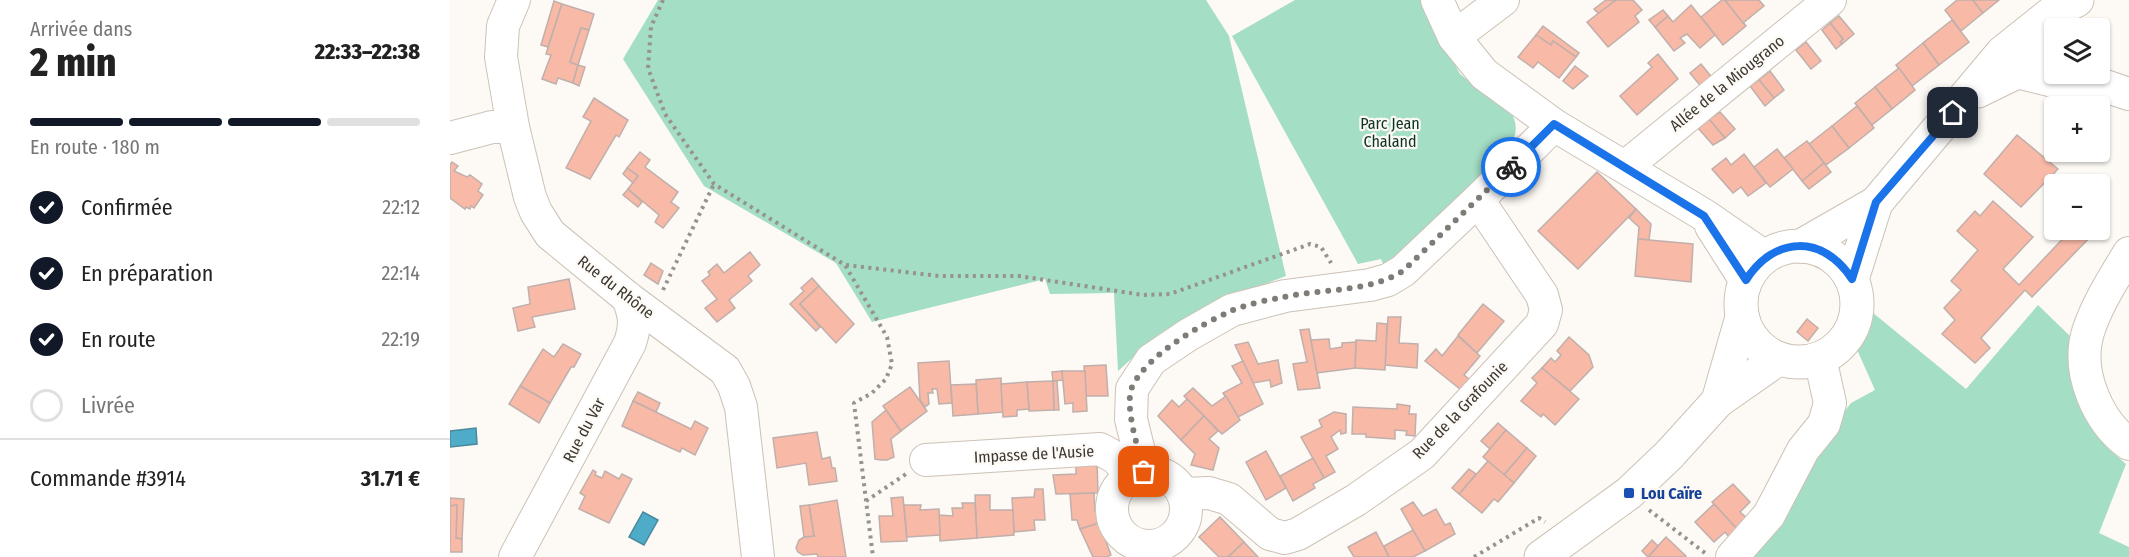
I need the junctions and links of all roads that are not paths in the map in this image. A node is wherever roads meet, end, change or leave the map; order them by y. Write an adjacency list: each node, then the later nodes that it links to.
1 (514, 0): 16 (street, Rue du Rhône)
2 (1437, 0): 8 (street)
3 (1503, 0): 8 (street)
4 (1830, 0): 18 (street, Allée de la Miougrano)
5 (2085, 0): 6 (main road)
6 (2067, 18)
7 (2044, 32): 14 (main road)
8 (1454, 37): 15 (street)
9 (2044, 43): 10 (main road)
10 (2017, 72): 11 (street); 14 (main road)
11 (2044, 79)
12 (2066, 84): 13 (street)
13 (2109, 84)
14 (1968, 96): 20 (main road)
15 (1554, 124): 18 (street); 19 (street)
16 (513, 127): 17 (street); 25 (street, Rue du Rhône)
17 (450, 138)
18 (1625, 166): 23 (street)
19 (1478, 200): 34 (street); 35 (street, Rue de la Grafounie)
20 (1876, 202): 21 (main road); 24 (main road)
21 (1801, 246): 23 (main road); 24 (main road)
22 (2129, 253): 32 (street)
23 (1756, 269): 26 (main road)
24 (1852, 279): 29 (main road)
25 (640, 307): 27 (street, Rue du Rhône); 28 (street, Rue du Var)
26 (1742, 316): 30 (main road); 31 (main road)
27 (678, 335): 28 (street); 38 (street, Rue du Rhône)
28 (630, 343): 37 (street, Rue du Var)
29 (1820, 358): 30 (main road); 40 (street)
30 (1778, 359): 31 (main road)
31 (1718, 401): 39 (main road)
32 (2129, 444)
33 (926, 460): 34 (street, Impasse de l'Ausie)
34 (1138, 474): 35 (street); 36 (street)
35 (1183, 494): 36 (street)
36 (1149, 551)
37 (515, 557)
38 (758, 557)
39 (1541, 557)
40 (1732, 557)

